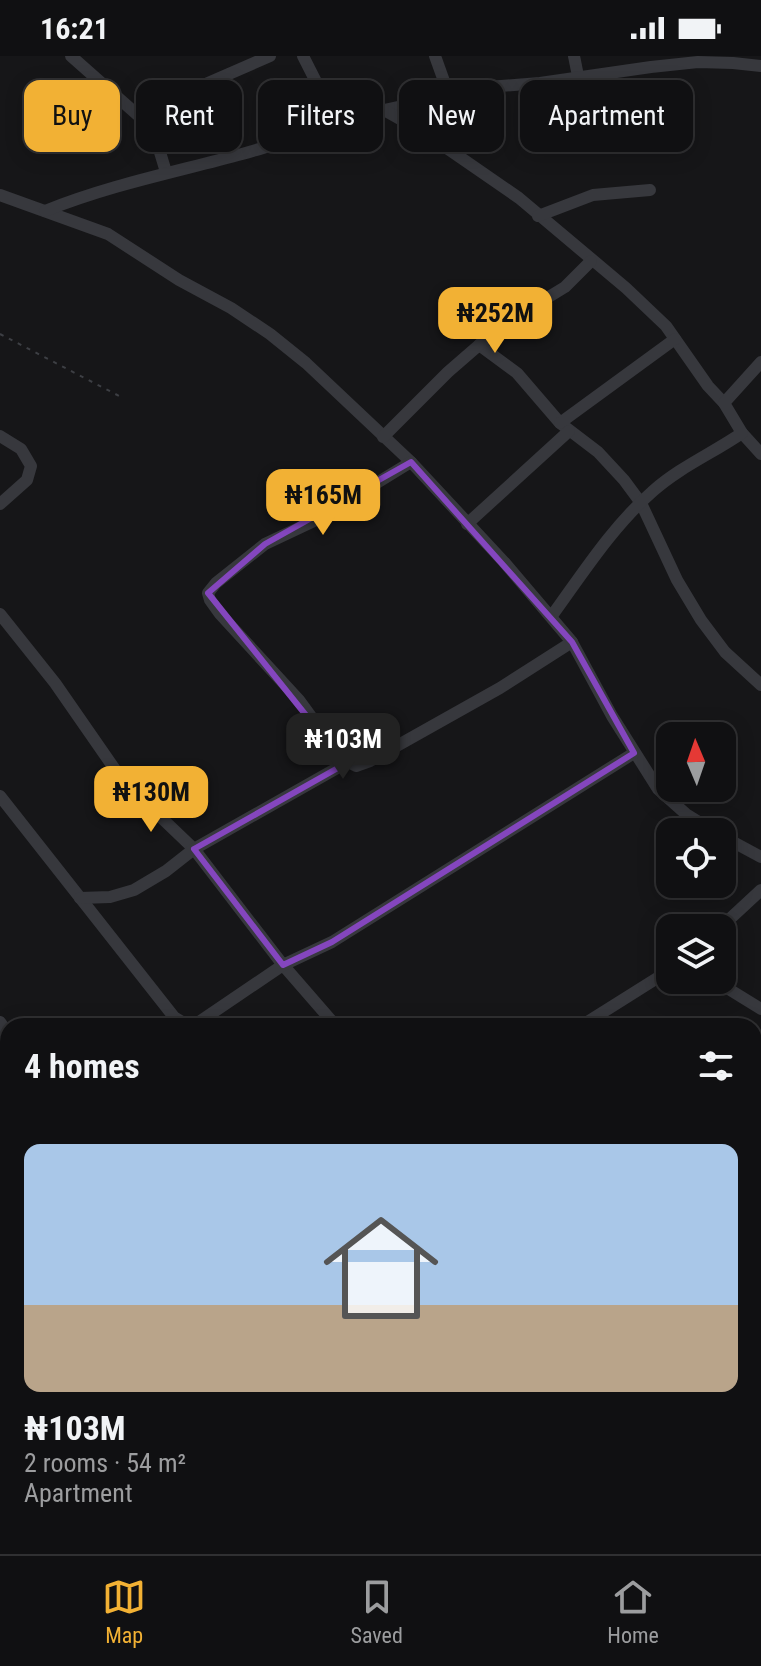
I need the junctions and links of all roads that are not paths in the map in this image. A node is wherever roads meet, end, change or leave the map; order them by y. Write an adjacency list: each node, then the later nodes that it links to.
1 (71, 56): 15 (street)
2 (270, 56): 9 (street)
3 (303, 56): 10 (street)
4 (435, 56): 11 (street)
5 (574, 56): 8 (street)
6 (697, 59): 7 (street); 8 (street)
7 (761, 66)
8 (578, 76): 12 (street)
9 (215, 80)
10 (315, 80)
11 (444, 80)
12 (504, 86)
13 (399, 107): 14 (street)
14 (384, 110): 22 (street)
15 (136, 114)
16 (258, 148): 18 (street)
17 (160, 152): 18 (street)
18 (166, 172): 21 (street)
19 (650, 190): 22 (street)
20 (0, 195): 21 (street)
21 (45, 211): 31 (street)
22 (538, 216): 23 (street)
23 (591, 261): 24 (street); 25 (street)
24 (675, 339): 27 (street); 28 (street)
25 (479, 345): 28 (street); 31 (street)
26 (761, 362): 27 (street)
27 (724, 403): 29 (street)
28 (565, 427): 34 (street); 36 (street)
29 (742, 433): 32 (street); 34 (street)
30 (0, 436): 35 (street)
31 (383, 437): 33 (street)
32 (761, 454)
33 (411, 462): 36 (street); 42 (street)
34 (641, 503): 38 (street); 40 (street)
35 (0, 504)
36 (467, 524): 38 (street)
37 (0, 614): 46 (street)
38 (551, 617): 39 (street)
39 (572, 642): 41 (street); 42 (street)
40 (761, 685)
41 (634, 753): 44 (street); 51 (street)
42 (346, 763): 46 (street)
43 (0, 796): 49 (street)
44 (694, 818)
45 (736, 844): 47 (street)
46 (194, 849): 49 (street); 51 (street)
47 (761, 857)
48 (761, 890): 50 (street)
49 (80, 898): 55 (street)
50 (735, 914)
51 (283, 965): 56 (street); 57 (street)
52 (656, 979): 58 (street)
53 (736, 994): 54 (street)
54 (761, 1009)
55 (175, 1018)
56 (205, 1018)
57 (329, 1018)
58 (594, 1018)

